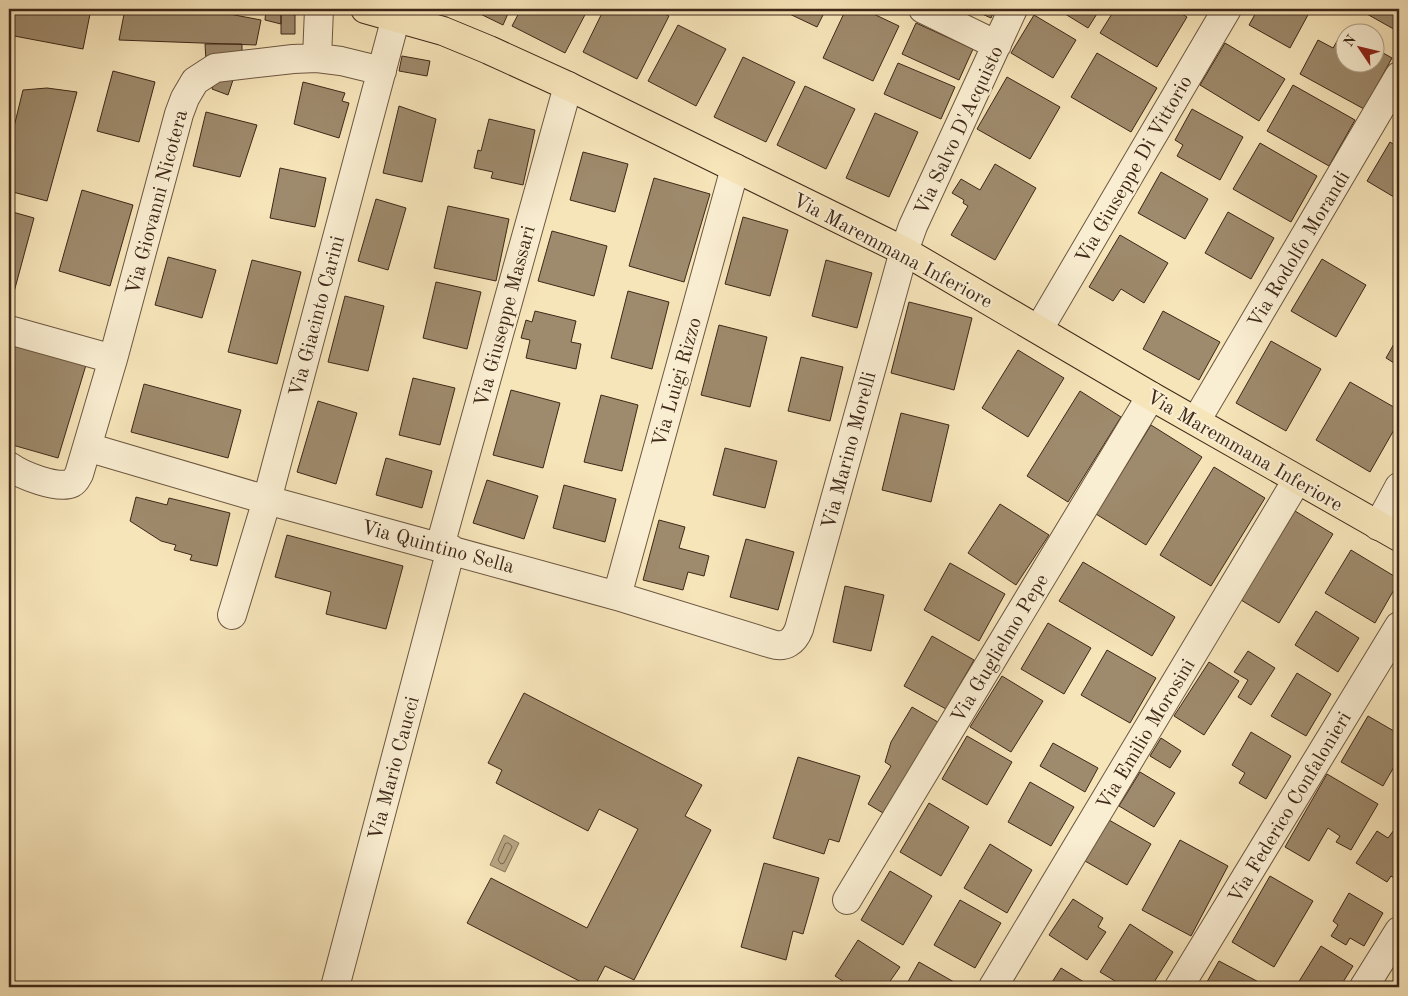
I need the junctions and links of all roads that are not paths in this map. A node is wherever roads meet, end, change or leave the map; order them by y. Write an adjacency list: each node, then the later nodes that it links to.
1 (319, 9): 8 (street)
2 (364, 9): 6 (main road, Via Maremmana Inferiore)
3 (923, 9): 7 (street)
4 (1014, 9): 7 (street, Via Salvo D'Acquisto)
5 (1226, 9): 14 (street, Via Giuseppe Di Vittorio)
6 (396, 17): 9 (street, Via Giacinto Carini); 11 (main road, Via Maremmana Inferiore)
7 (997, 45): 13 (street, Via Salvo D'Acquisto)
8 (317, 58): 9 (street, Via Giovanni Nicotera); 16 (street, Via Giovanni Nicotera)
9 (382, 71): 23 (street, Via Giacinto Carini)
10 (1399, 76): 18 (street, Via Rodolfo Morandi)
11 (568, 86): 12 (main road, Via Maremmana Inferiore); 25 (street, Via Giuseppe Massari)
12 (735, 168): 13 (main road, Via Maremmana Inferiore); 26 (street, Via Luigi Rizzo)
13 (904, 251): 14 (main road, Via Maremmana Inferiore); 29 (street, Via Marino Morelli)
14 (1039, 329): 17 (main road, Via Maremmana Inferiore)
15 (9, 330): 16 (street)
16 (113, 358): 19 (street, Via Giovanni Nicotera)
17 (1151, 396): 18 (main road, Via Maremmana Inferiore); 30 (street, Via Guglielmo Pepe)
18 (1196, 421): 21 (main road, Via Maremmana Inferiore)
19 (87, 447): 20 (street, Via Giovanni Nicotera); 23 (street, Via Quintino Sella)
20 (9, 466)
21 (1297, 480): 24 (main road, Via Maremmana Inferiore); 33 (street, Via Emilio Morosini)
22 (1399, 488): 24 (street)
23 (267, 500): 25 (street, Via Quintino Sella); 27 (street, Via Giacinto Carini)
24 (1389, 531)
25 (446, 548): 26 (street, Via Quintino Sella); 32 (street, Via Mario Caucci)
26 (617, 596): 29 (street, Via Quintino Sella)
27 (232, 615)
28 (1399, 626): 34 (street, Via Federico Confalonieri)
29 (787, 644)
30 (847, 900)
31 (1399, 931): 35 (street)
32 (336, 987)
33 (993, 987)
34 (1179, 987)
35 (1364, 987)

